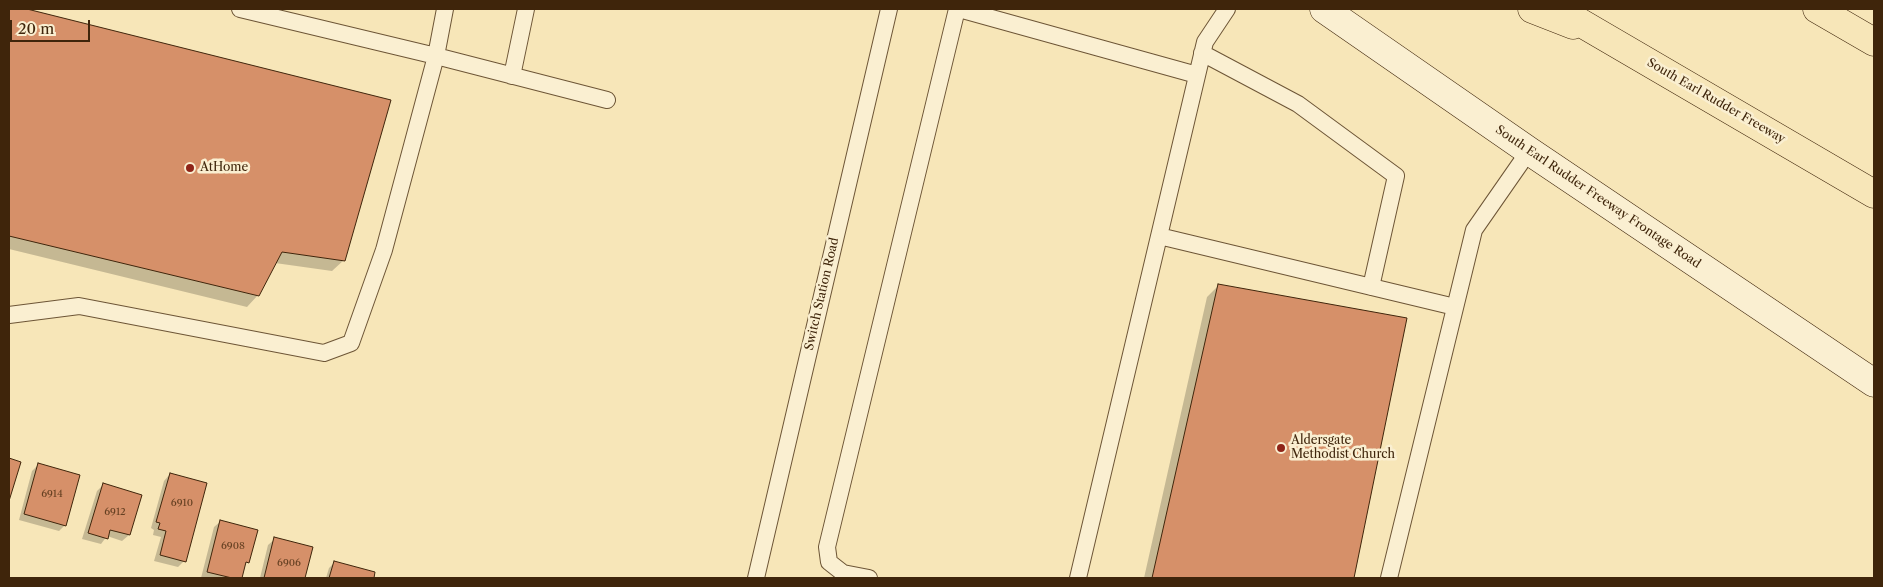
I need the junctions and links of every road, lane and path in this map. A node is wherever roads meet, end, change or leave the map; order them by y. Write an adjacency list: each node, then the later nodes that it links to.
1 (240, 9): 14 (lane)
2 (445, 9): 14 (lane)
3 (526, 9): 16 (lane)
4 (889, 9): 25 (lane, Switch Station Road)
5 (958, 9): 15 (lane); 26 (lane)
6 (1227, 9): 13 (lane)
7 (1324, 9): 18 (main road, South Earl Rudder Freeway Frontage Road)
8 (1532, 9): 11 (highway)
9 (1557, 9): 11 (highway, South Earl Rudder Freeway)
10 (1817, 9): 12 (highway)
11 (1612, 41): 19 (highway, South Earl Rudder Freeway)
12 (1874, 42)
13 (1202, 53): 15 (lane); 21 (lane)
14 (436, 56): 16 (lane); 23 (lane)
15 (1197, 75): 20 (lane)
16 (512, 76): 17 (lane)
17 (607, 100)
18 (1529, 151): 22 (lane); 24 (main road, South Earl Rudder Freeway Frontage Road)
19 (1874, 194)
20 (1159, 236): 21 (lane); 27 (lane)
21 (1371, 286): 22 (lane)
22 (1455, 307): 28 (lane)
23 (9, 315)
24 (1874, 384)
25 (756, 578)
26 (869, 578)
27 (1078, 578)
28 (1389, 578)

